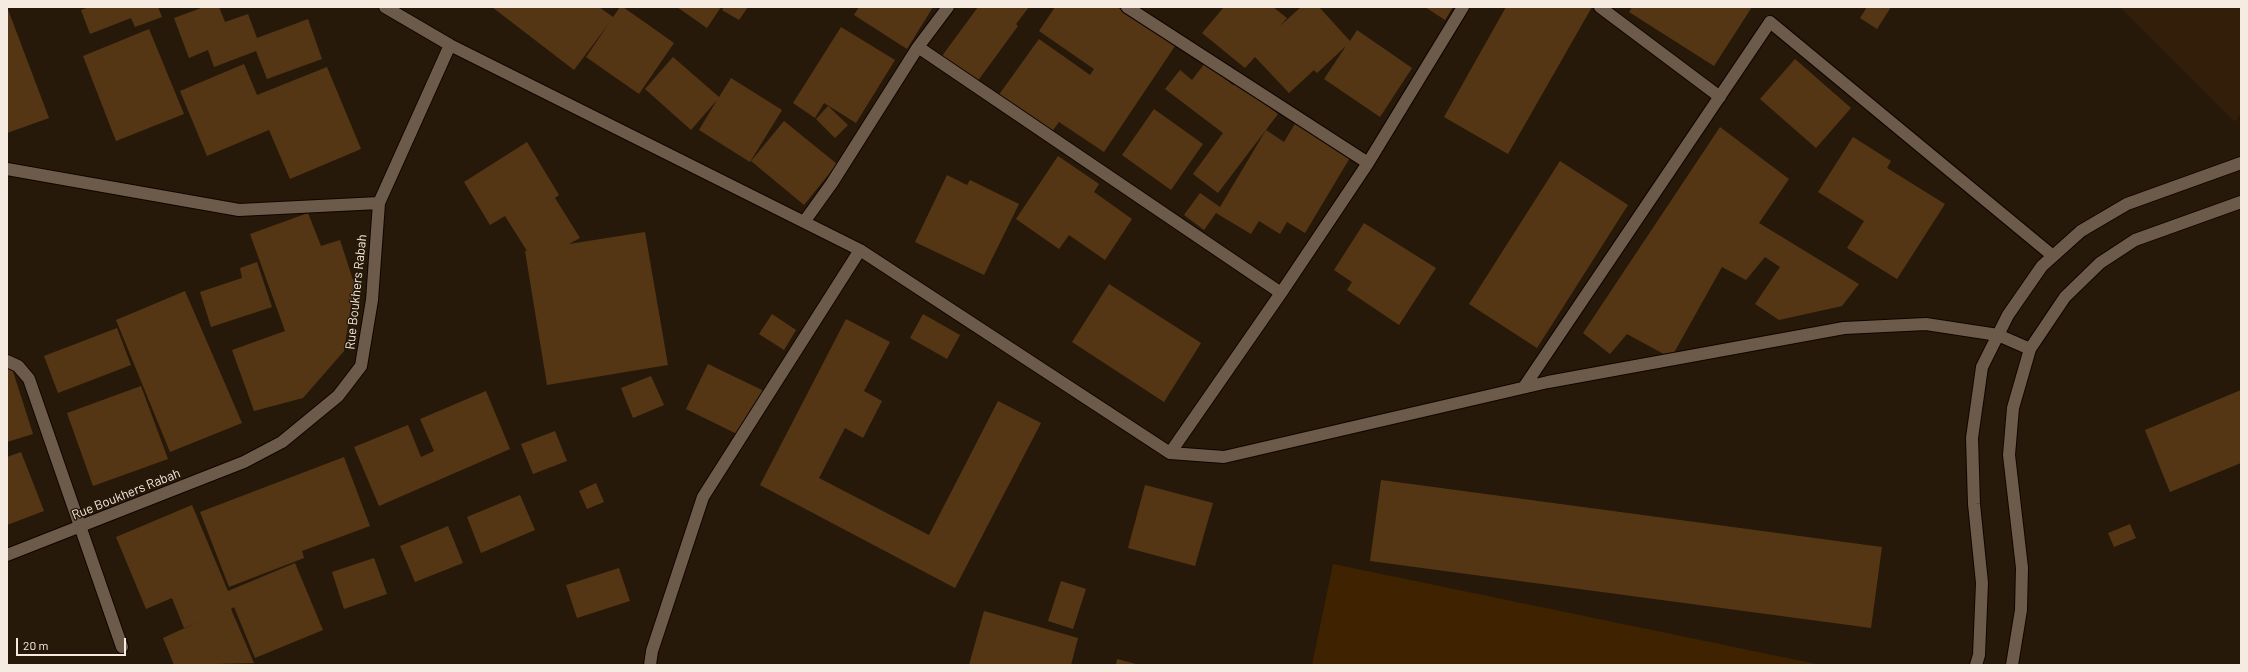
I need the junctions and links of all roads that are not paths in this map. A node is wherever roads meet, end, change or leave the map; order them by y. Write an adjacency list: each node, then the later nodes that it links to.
1 (385, 7): 6 (street)
2 (946, 7): 8 (street)
3 (1127, 7): 10 (street)
4 (1463, 7): 10 (street)
5 (1600, 7): 9 (street)
6 (407, 12): 7 (street)
7 (450, 45): 14 (street, Rue Boukhers Rabah); 15 (street)
8 (918, 48): 15 (street); 18 (street)
9 (1720, 97): 17 (street); 22 (street)
10 (1368, 163): 18 (street)
11 (2241, 163): 17 (street)
12 (7, 169): 14 (street)
13 (2241, 202): 20 (street)
14 (379, 203): 24 (street, Rue Boukhers Rabah)
15 (804, 222): 16 (street)
16 (860, 250): 23 (street); 27 (street)
17 (2053, 256): 19 (street)
18 (1281, 293): 23 (street)
19 (1998, 335): 20 (street); 22 (street); 28 (street)
20 (2030, 349): 29 (street)
21 (7, 361): 24 (street)
22 (1524, 387): 23 (street)
23 (1170, 453)
24 (82, 527): 25 (street, Rue Boukhers Rabah); 26 (street)
25 (7, 555)
26 (122, 647)
27 (650, 665)
28 (1976, 665)
29 (2012, 665)

